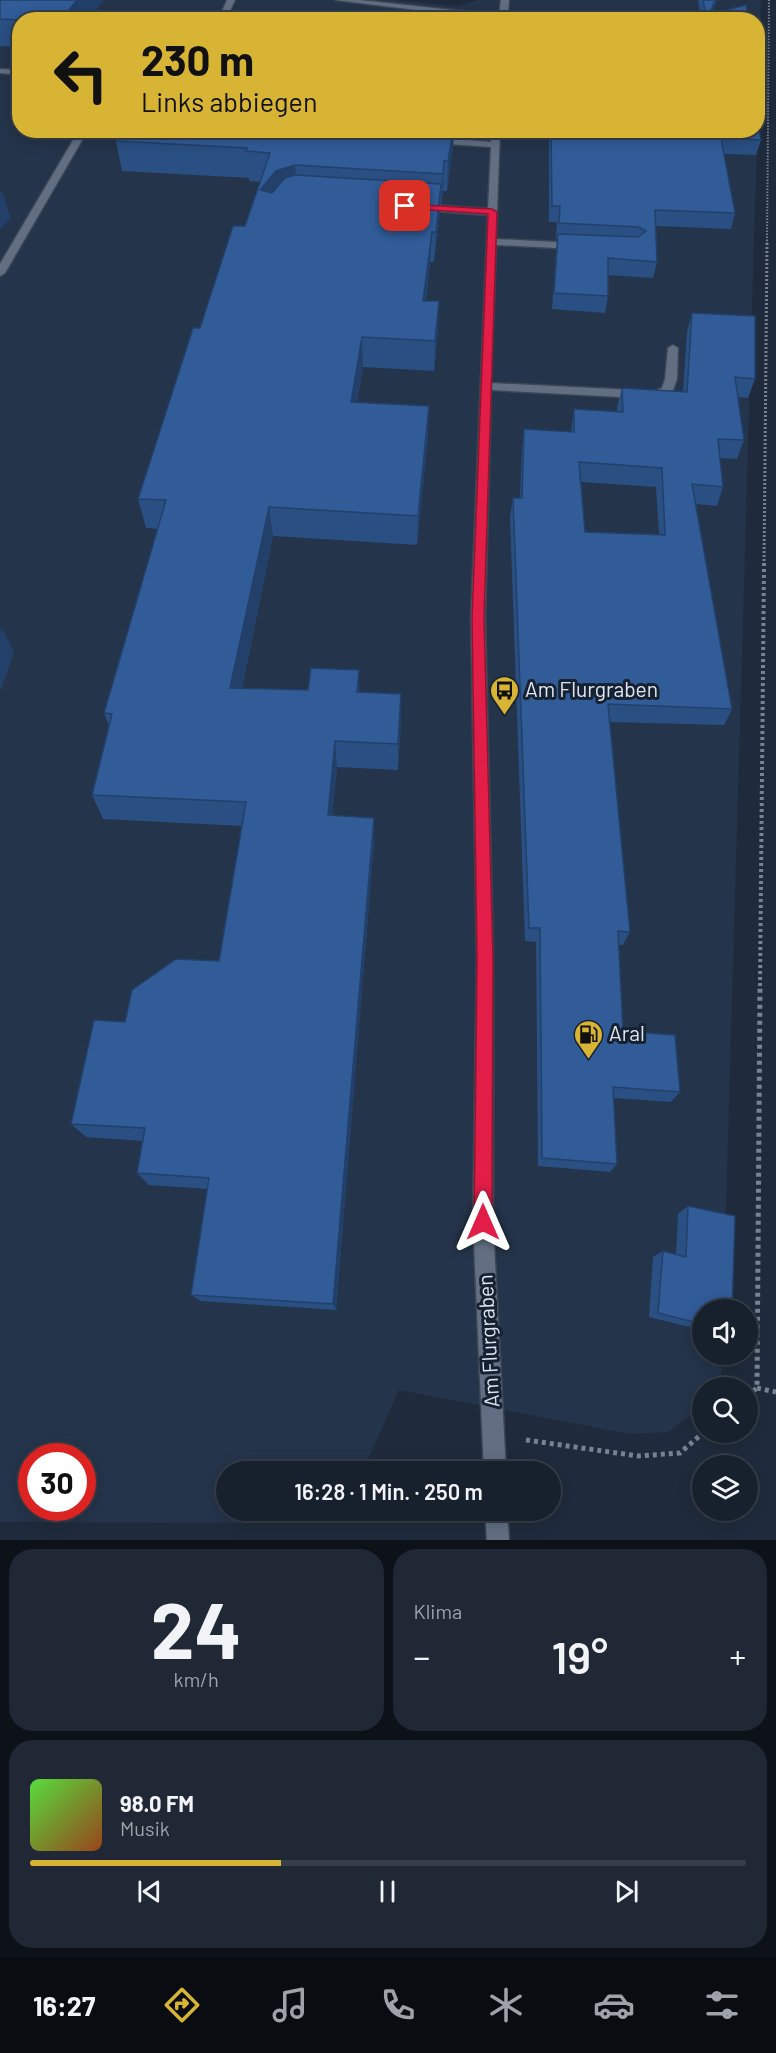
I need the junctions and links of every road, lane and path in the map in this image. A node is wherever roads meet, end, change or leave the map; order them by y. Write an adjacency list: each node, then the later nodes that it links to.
1 (339, 0): 3 (street)
2 (769, 0): 14 (path)
3 (448, 12)
4 (79, 138): 11 (street)
5 (496, 138): 6 (street); 8 (street, Am Flurgraben)
6 (428, 140)
7 (412, 207): 8 (street)
8 (492, 212): 9 (street, Am Flurgraben)
9 (491, 242): 10 (street); 13 (street, Am Flurgraben)
10 (591, 246)
11 (0, 273)
12 (673, 348): 13 (street)
13 (485, 386): 17 (street, Am Flurgraben)
14 (757, 1377)
15 (758, 1388): 16 (path)
16 (776, 1392)
17 (493, 1435): 18 (path); 19 (street, Am Flurgraben)
18 (692, 1442)
19 (494, 1461)
20 (497, 1521): 21 (street)
21 (498, 1540)

